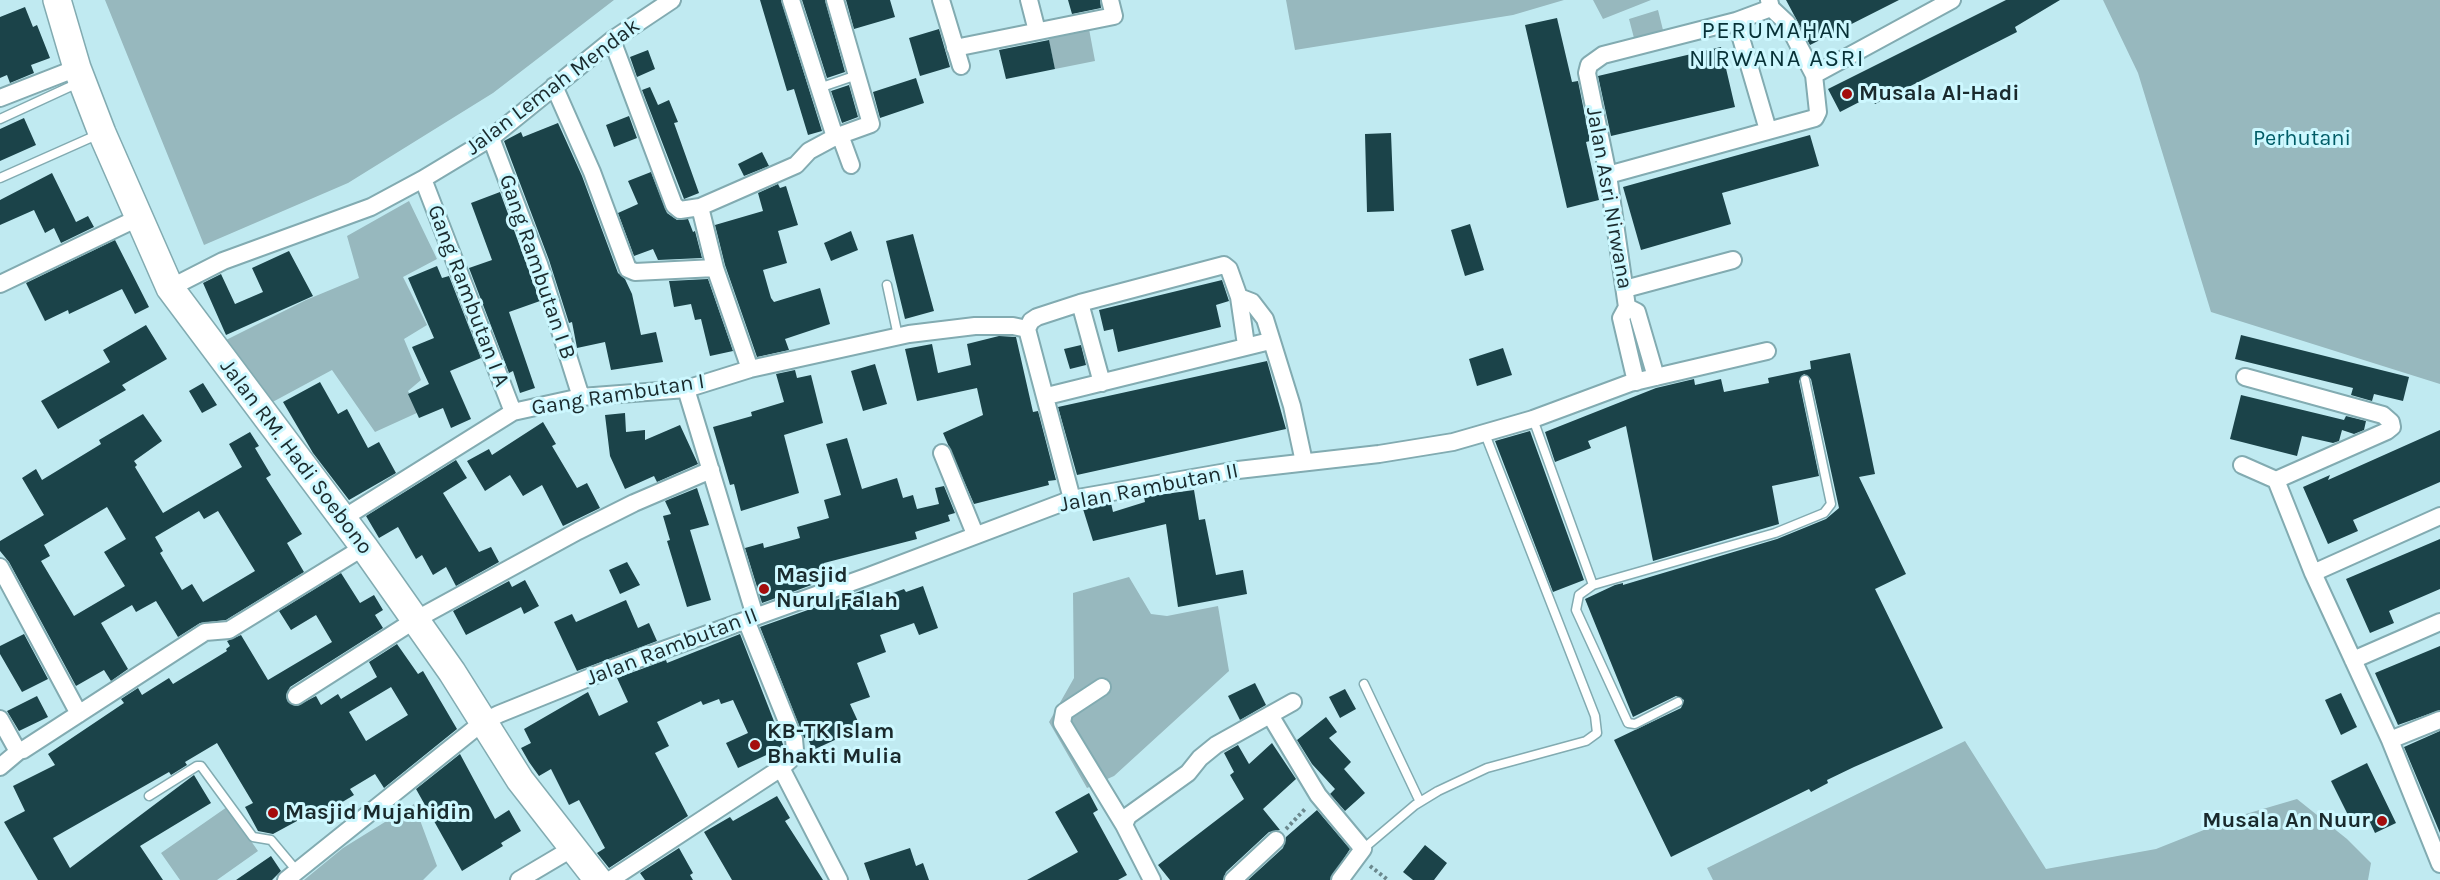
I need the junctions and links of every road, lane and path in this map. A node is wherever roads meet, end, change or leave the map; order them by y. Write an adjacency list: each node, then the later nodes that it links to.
1 (57, 0): 15 (main road, Jalan RM. Hadi Soebono)
2 (672, 0): 12 (street, Jalan Lemah Mendak)
3 (791, 0): 19 (street)
4 (835, 0): 16 (street)
5 (941, 0): 13 (street)
6 (1029, 0): 11 (street)
7 (1110, 0): 11 (street)
8 (1952, 0): 17 (street)
9 (1770, 4): 10 (street); 17 (street)
10 (1736, 21): 22 (street); 27 (street, Jalan Asri Nirwana)
11 (1037, 31): 13 (street)
12 (612, 40): 18 (street, Jalan Lemah Mendak); 30 (street)
13 (956, 48): 14 (street)
14 (961, 66)
15 (79, 75): 20 (street); 21 (lane); 23 (main road, Jalan RM. Hadi Soebono)
16 (857, 75): 19 (lane); 24 (street)
17 (1814, 75): 22 (street)
18 (555, 87): 25 (street, Jalan Lemah Mendak); 33 (street)
19 (819, 88): 24 (street)
20 (0, 98)
21 (0, 119)
22 (1768, 130): 27 (street)
23 (102, 133): 28 (lane); 31 (main road, Jalan RM. Hadi Soebono)
24 (837, 136): 26 (street); 30 (street)
25 (491, 138): 29 (street, Jalan Lemah Mendak); 54 (street, Gang Rambutan I B)
26 (851, 165)
27 (1608, 175): 37 (street, Jalan Asri Nirwana)
28 (0, 178)
29 (423, 179): 36 (street, Jalan Lemah Mendak); 55 (street, Gang Rambutan I A)
30 (700, 207): 33 (street)
31 (140, 217): 34 (street); 36 (main road, Jalan RM. Hadi Soebono)
32 (1733, 260): 37 (street)
33 (715, 268): 46 (street)
34 (0, 284)
35 (887, 285): 42 (lane)
36 (170, 288): 65 (main road, Jalan RM. Hadi Soebono)
37 (1625, 290): 40 (street, Jalan Asri Nirwana)
38 (1239, 297): 39 (street); 43 (street); 44 (street)
39 (1080, 303): 41 (street); 51 (street)
40 (1627, 307): 47 (street, Jalan Asri Nirwana); 50 (street)
41 (1028, 329): 42 (street, Gang Rambutan I); 53 (street)
42 (898, 336): 46 (street, Gang Rambutan I)
43 (1270, 341): 44 (street); 59 (street)
44 (1246, 345): 51 (street)
45 (1767, 351): 47 (street, Jalan Rambutan II)
46 (750, 369): 52 (street, Gang Rambutan I)
47 (1656, 376): 50 (street, Jalan Rambutan II)
48 (2245, 376): 62 (street)
49 (1805, 380): 70 (lane)
50 (1636, 381): 56 (street, Jalan Rambutan II)
51 (1102, 383): 53 (street)
52 (686, 389): 54 (street, Gang Rambutan I); 61 (street)
53 (1047, 396): 63 (street)
54 (581, 397): 55 (street, Gang Rambutan I)
55 (513, 412): 65 (street, Gang Rambutan I)
56 (1533, 419): 57 (street, Jalan Rambutan II); 70 (lane)
57 (1485, 434): 59 (street, Jalan Rambutan II); 91 (lane)
58 (942, 453): 66 (street)
59 (1304, 462): 63 (street, Jalan Rambutan II)
60 (2242, 465): 62 (street)
61 (711, 470): 71 (street); 72 (street)
62 (2276, 480): 69 (street)
63 (1071, 499): 66 (street, Jalan Rambutan II)
64 (2440, 516): 69 (street)
65 (342, 519): 67 (main road, Jalan RM. Hadi Soebono)
66 (975, 534): 71 (street, Jalan Rambutan II)
67 (364, 547): 72 (main road, Jalan RM. Hadi Soebono); 80 (street)
68 (0, 567): 80 (street)
69 (2313, 573): 74 (street)
70 (1593, 585): 79 (lane)
71 (750, 618): 84 (street, Jalan Rambutan II); 88 (street)
72 (416, 620): 77 (street); 84 (main road, Jalan RM. Hadi Soebono)
73 (2440, 622): 74 (street)
74 (2353, 660): 85 (street)
75 (1364, 684): 91 (lane)
76 (1102, 687): 92 (street)
77 (297, 696)
78 (1293, 702): 81 (street)
79 (1678, 702)
80 (79, 714): 86 (street)
81 (1270, 716): 89 (street); 92 (street)
82 (0, 719): 86 (street)
83 (2440, 720): 85 (street)
84 (483, 722): 95 (main road, Jalan RM. Hadi Soebono); 98 (street, Jalan Rambutan II)
85 (2390, 740): 93 (street)
86 (18, 749): 87 (street)
87 (0, 767)
88 (781, 768): 101 (street); 102 (street)
89 (1318, 795): 94 (path); 96 (street)
90 (149, 796): 98 (lane)
91 (1420, 802): 96 (lane)
92 (1124, 825): 103 (street)
93 (2433, 828): 97 (street)
94 (1276, 840): 104 (street)
95 (573, 848): 99 (street); 100 (main road, Jalan RM. Hadi Soebono)
96 (1363, 849): 105 (street)
97 (2440, 864)
98 (291, 876)
99 (519, 880)
100 (598, 880)
101 (610, 880)
102 (839, 880)
103 (1152, 880)
104 (1233, 880)
105 (1340, 880)

